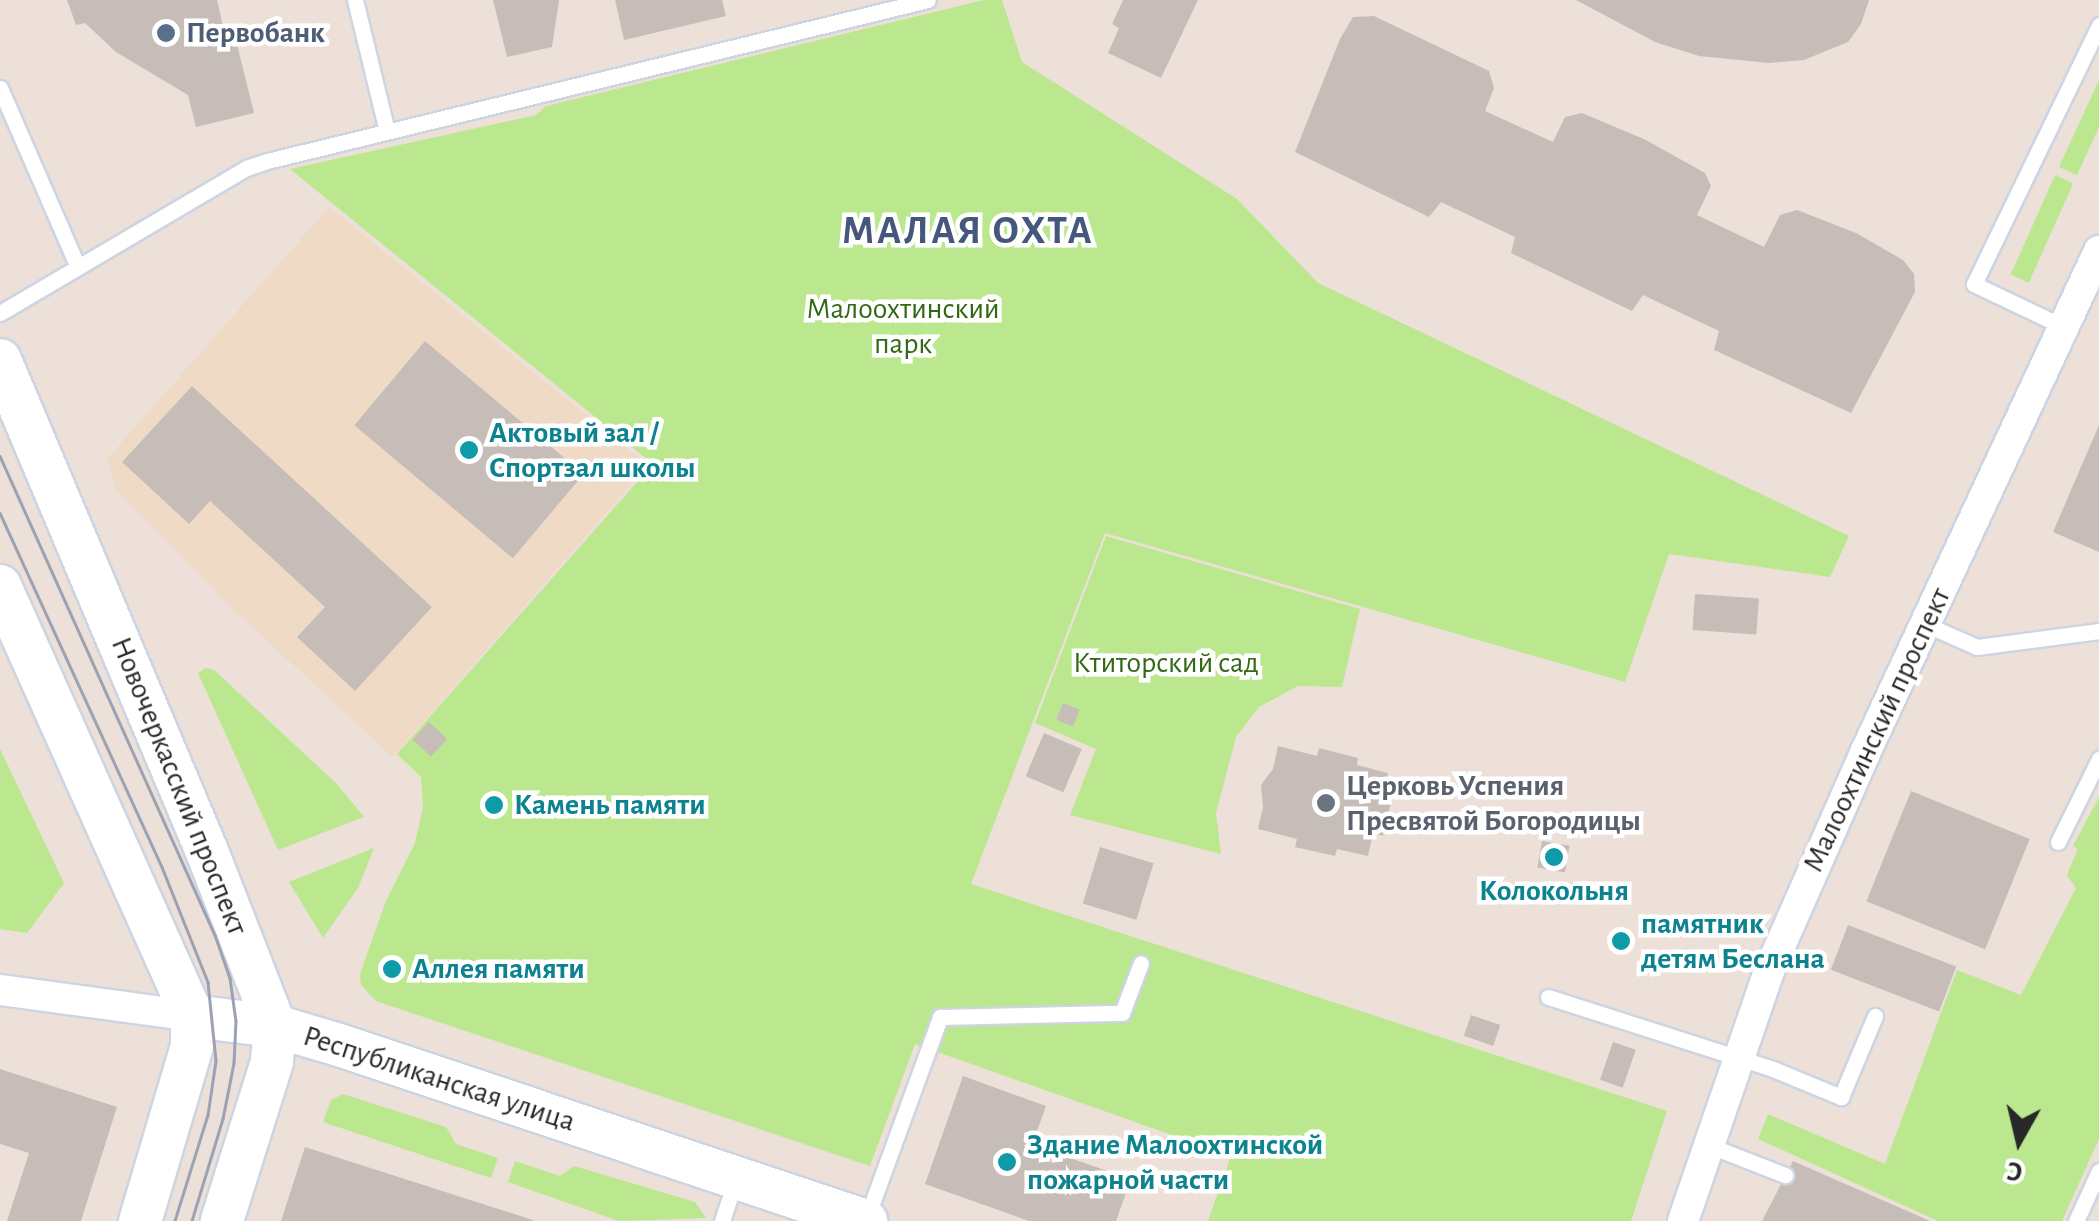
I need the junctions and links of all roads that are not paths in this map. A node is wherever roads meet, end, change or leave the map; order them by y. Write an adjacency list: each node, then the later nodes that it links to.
1 (355, 0): 5 (lane)
2 (928, 0): 5 (lane)
3 (2099, 25): 9 (lane)
4 (0, 88): 7 (lane)
5 (387, 132): 7 (lane)
6 (2099, 251): 9 (street, Малоохтинский проспект)
7 (78, 267): 8 (lane)
8 (0, 313)
9 (2064, 327): 12 (street, Малоохтинский проспект)
10 (0, 360): 21 (main road, Новочеркасский проспект)
11 (0, 586): 19 (main road)
12 (1925, 624): 13 (lane); 22 (street, Малоохтинский проспект)
13 (2099, 631)
14 (2099, 758): 15 (lane)
15 (2058, 842)
16 (1141, 963): 32 (lane)
17 (0, 990): 19 (street, Республиканская улица)
18 (1548, 997): 22 (lane)
19 (192, 1016): 21 (main road, Республиканская улица); 29 (main road)
20 (1876, 1016): 22 (lane)
21 (275, 1026): 26 (main road, Республиканская улица); 30 (main road, Новочеркасский проспект)
22 (1738, 1059): 23 (street, Малоохтинский проспект)
23 (1708, 1145): 25 (lane); 28 (street, Малоохтинский проспект)
24 (2099, 1171): 33 (lane)
25 (1785, 1175)
26 (736, 1178): 27 (main road, Республиканская улица); 31 (lane)
27 (796, 1210): 32 (main road, Республиканская улица)
28 (1691, 1219)
29 (140, 1221)
30 (222, 1221)
31 (722, 1221)
32 (866, 1221)
33 (2076, 1221)

